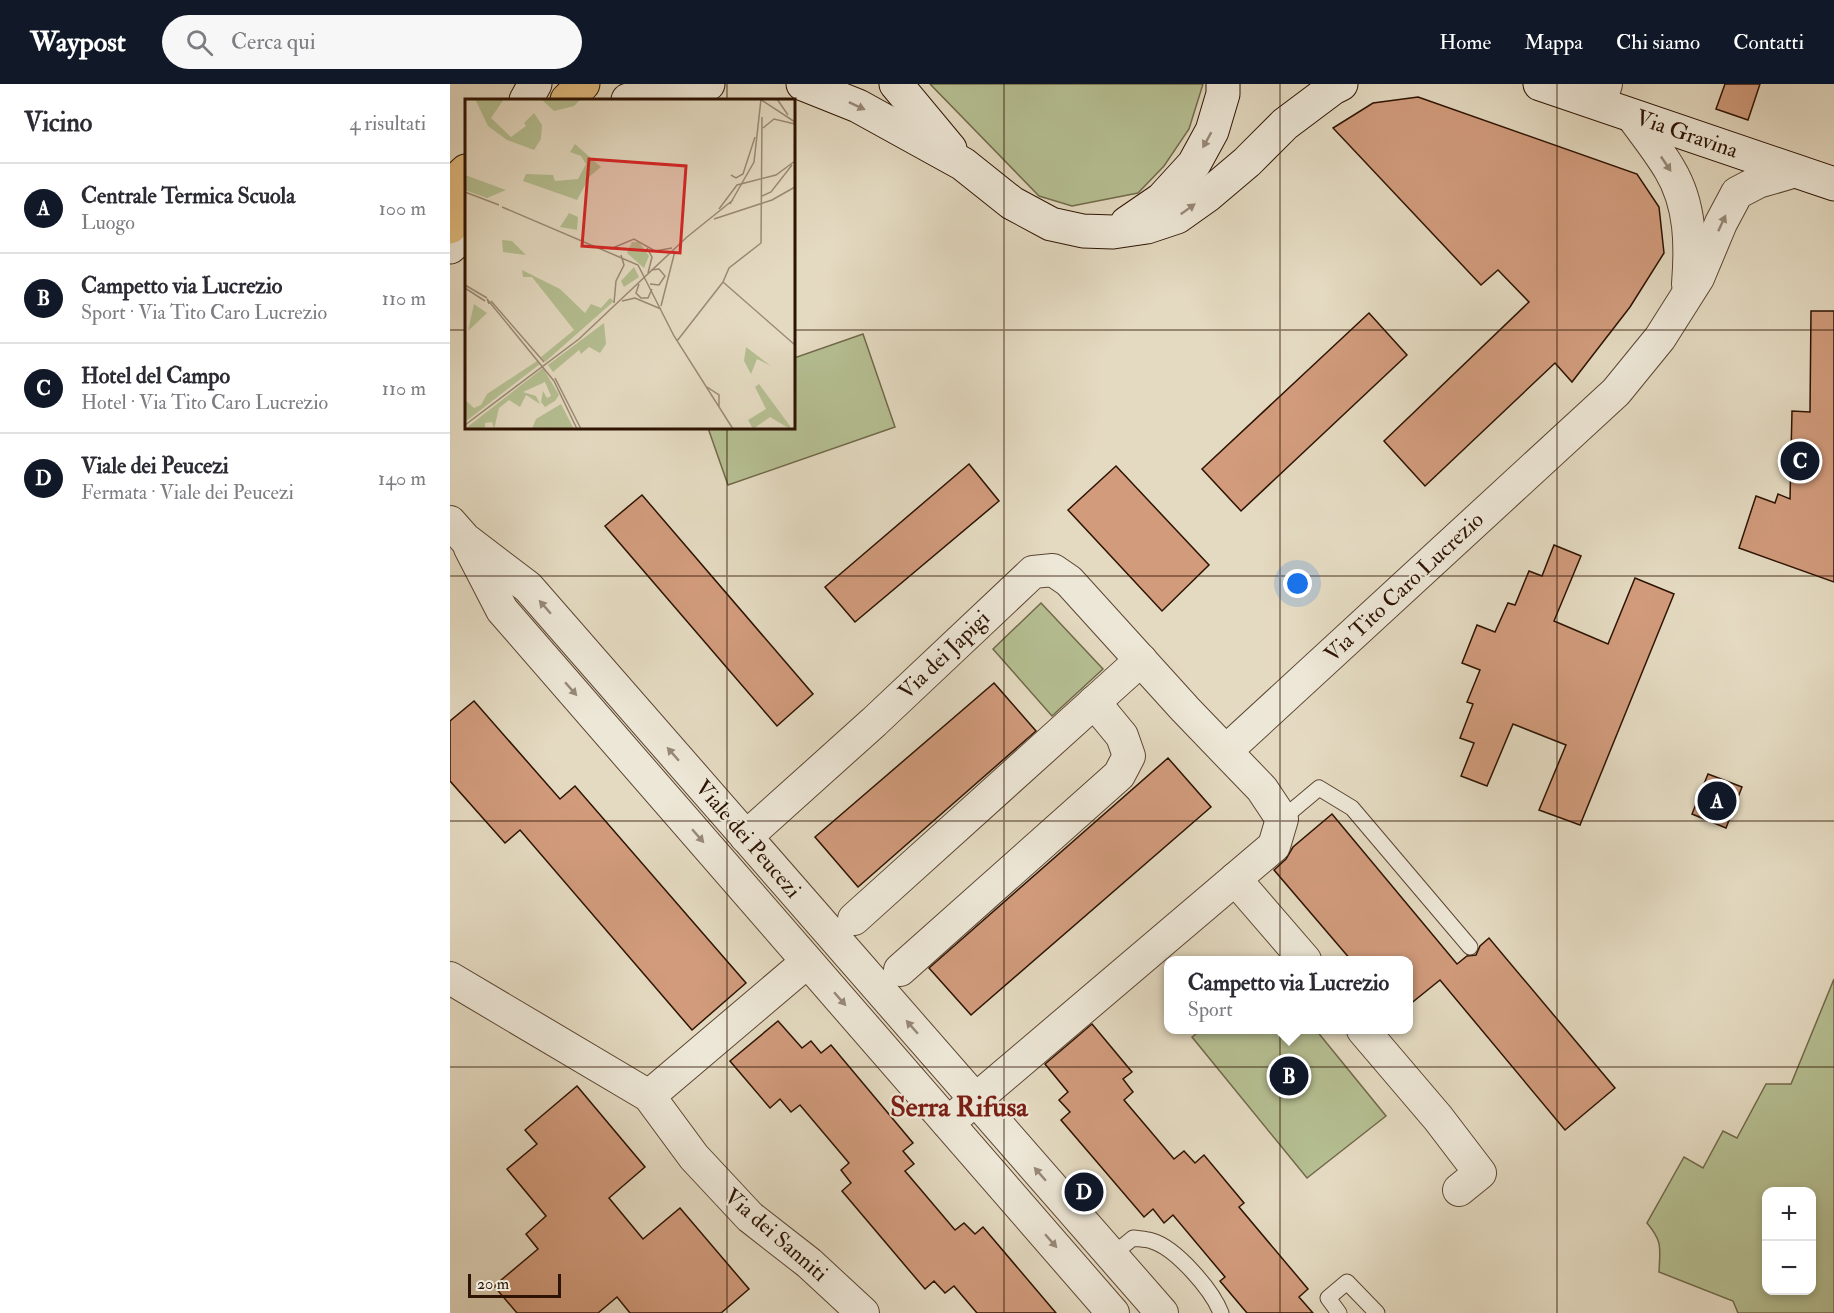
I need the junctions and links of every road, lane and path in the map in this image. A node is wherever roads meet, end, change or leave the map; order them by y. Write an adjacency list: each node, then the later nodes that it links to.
1 (535, 84): 10 (main road)
2 (583, 84): 11 (highway)
3 (708, 84): 12 (main road)
4 (803, 84): 14 (main road, one-way to 14)
5 (896, 84): 14 (main road)
6 (1223, 84): 21 (main road, one-way to 21)
7 (1341, 84): 21 (main road, one-way to 7)
8 (1540, 84): 9 (main road, Via Gravina)
9 (1603, 94): 13 (main road, Via Gravina)
10 (527, 99)
11 (568, 99)
12 (633, 99)
13 (1632, 116): 15 (main road, Via Gravina); 24 (street, one-way to 24)
14 (963, 164): 21 (main road)
15 (1796, 171): 17 (main road, Via Gravina); 24 (street, Via Tito Caro Lucrezio, one-way to 15)
16 (465, 172): 18 (highway)
17 (1834, 184)
18 (450, 186)
19 (465, 210): 20 (highway)
20 (450, 226)
21 (1113, 232)
22 (465, 234): 23 (main road)
23 (450, 247)
24 (1687, 294): 28 (street, Via Tito Caro Lucrezio)
25 (458, 531): 30 (street, Viale dei Peucezi, one-way to 25); 31 (street, Viale dei Peucezi, one-way to 31)
26 (1141, 660): 27 (street); 28 (street, Via dei Japigi); 30 (street, Via dei Japigi)
27 (1094, 702): 33 (street); 37 (street)
28 (1226, 751): 29 (street)
29 (1282, 819): 32 (street); 34 (lane)
30 (754, 846): 31 (street, Via dei Japigi); 41 (street, Viale dei Peucezi, one-way to 30)
31 (735, 879): 36 (street, Viale dei Peucezi)
32 (1235, 879): 35 (street); 41 (street)
33 (854, 919)
34 (1470, 947)
35 (1302, 956)
36 (807, 962): 40 (street); 42 (street, Viale dei Peucezi, one-way to 42)
37 (900, 970)
38 (450, 978): 40 (street, Via dei Sanniti)
39 (1367, 1034): 43 (street)
40 (649, 1096): 45 (street, Via dei Sanniti)
41 (976, 1100): 42 (street); 44 (street, Viale dei Peucezi, one-way to 41)
42 (948, 1124): 46 (street, Viale dei Peucezi, one-way to 46)
43 (1459, 1190)
44 (1111, 1256): 47 (street, Viale dei Peucezi); 48 (lane)
45 (863, 1313)
46 (1113, 1313)
47 (1162, 1313)
48 (1221, 1313)
49 (1339, 1313): 50 (lane)
50 (1377, 1313)

